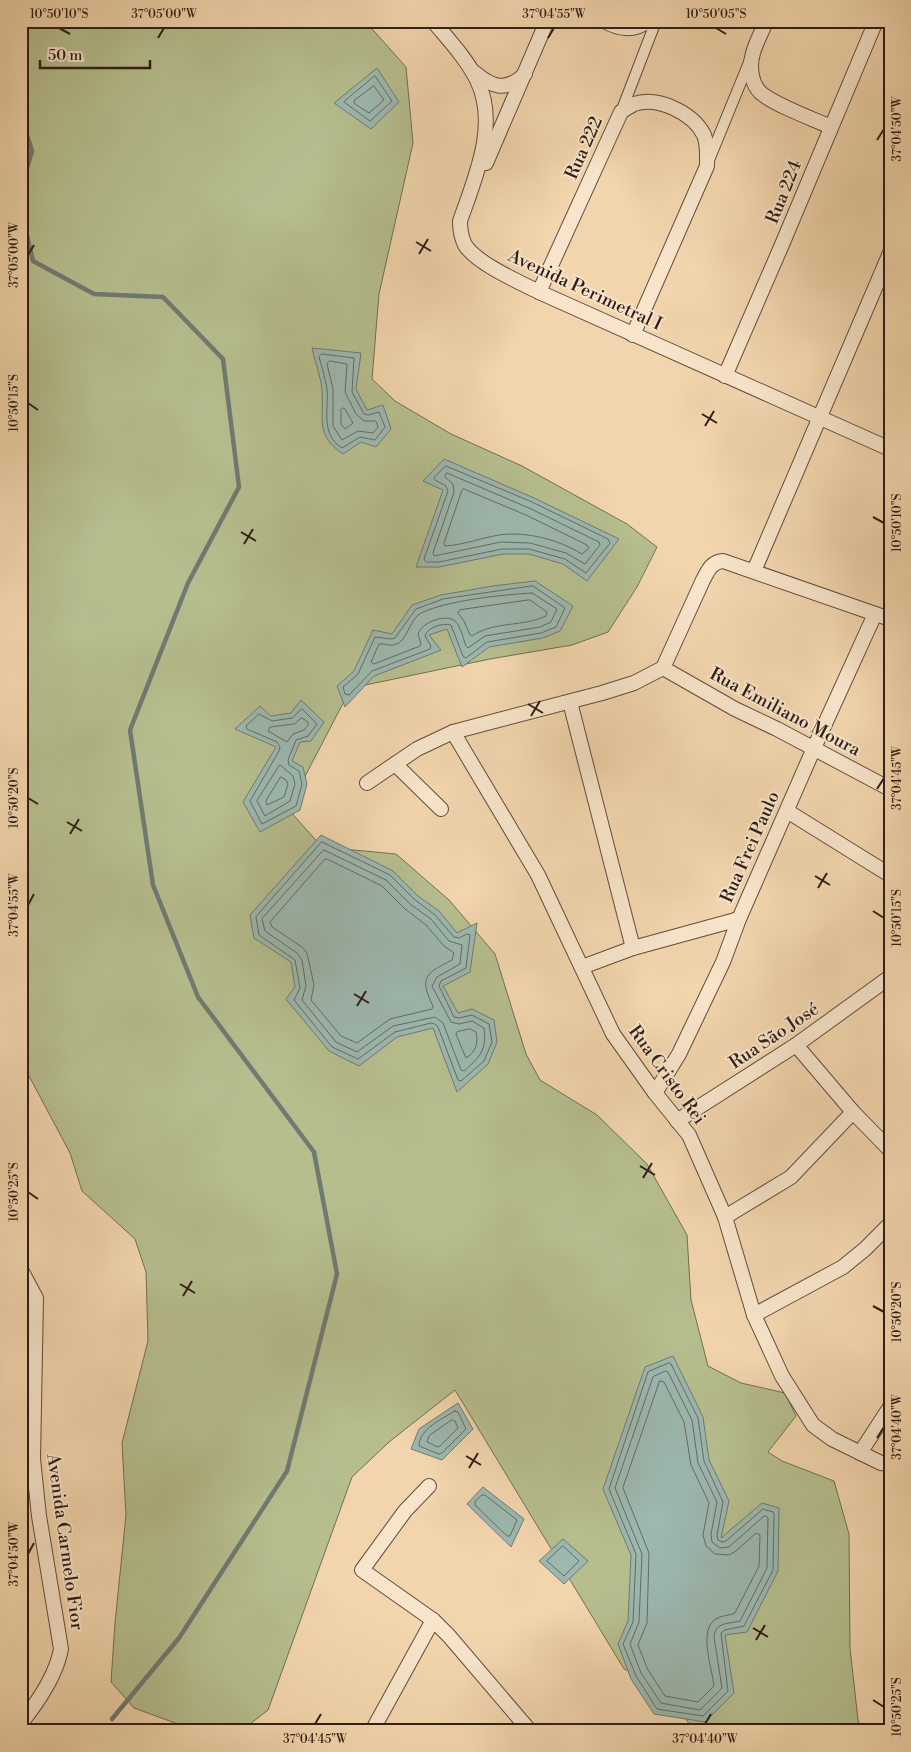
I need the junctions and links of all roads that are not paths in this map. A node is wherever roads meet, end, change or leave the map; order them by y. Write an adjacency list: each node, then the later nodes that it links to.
1 (433, 21): 9 (street, Avenida Perimetral I)
2 (547, 21): 10 (street)
3 (604, 21): 4 (street)
4 (648, 21)
5 (656, 21): 11 (street)
6 (766, 21): 8 (street)
7 (876, 21): 12 (street, Rua 224)
8 (752, 55): 12 (street); 13 (street)
9 (471, 70): 10 (street); 14 (street, Avenida Perimetral I)
10 (526, 74): 14 (street)
11 (621, 112): 13 (street, Rua 222); 16 (street, Rua 222)
12 (831, 127): 18 (street, Rua 224)
13 (707, 166): 17 (street, Rua 222)
14 (462, 216): 16 (street, Avenida Perimetral I)
15 (890, 253): 19 (street)
16 (539, 292): 17 (street, Avenida Perimetral I)
17 (633, 335): 18 (street, Avenida Perimetral I)
18 (725, 376): 19 (street, Avenida Perimetral I)
19 (820, 418): 20 (street, Avenida Perimetral I); 21 (street)
20 (890, 449)
21 (754, 571): 22 (street); 24 (street)
22 (875, 614): 23 (street); 27 (street, Rua Frei Paulo)
23 (890, 619)
24 (663, 668): 25 (street); 27 (street, Rua Emiliano Moura)
25 (570, 702): 26 (street); 35 (street)
26 (454, 732): 28 (street); 36 (street, Rua Cristo Rei)
27 (814, 748): 30 (street, Rua Emiliano Moura); 32 (street, Rua Frei Paulo)
28 (395, 764): 29 (street); 31 (street)
29 (367, 783)
30 (890, 789)
31 (441, 809)
32 (787, 812): 33 (street); 34 (street, Rua Frei Paulo)
33 (890, 875)
34 (739, 919): 35 (street); 39 (street, Rua Frei Paulo)
35 (633, 948): 36 (street)
36 (582, 967): 39 (street, Rua Cristo Rei)
37 (890, 977): 38 (street, Rua São José)
38 (796, 1046): 40 (street); 41 (street, Rua São José)
39 (655, 1093): 41 (street, Rua Cristo Rei)
40 (853, 1112): 42 (street); 43 (street)
41 (677, 1121): 43 (street, Rua Cristo Rei)
42 (888, 1146)
43 (726, 1217): 46 (street, Rua Cristo Rei)
44 (890, 1224): 46 (street)
45 (21, 1270): 52 (street, Avenida Carmelo Fior)
46 (754, 1315): 48 (street, Rua Cristo Rei)
47 (890, 1407): 48 (street)
48 (860, 1453): 49 (street, Rua Cristo Rei)
49 (890, 1465)
50 (429, 1486): 51 (street)
51 (433, 1620): 53 (street); 54 (street)
52 (21, 1723)
53 (372, 1731)
54 (530, 1731)

